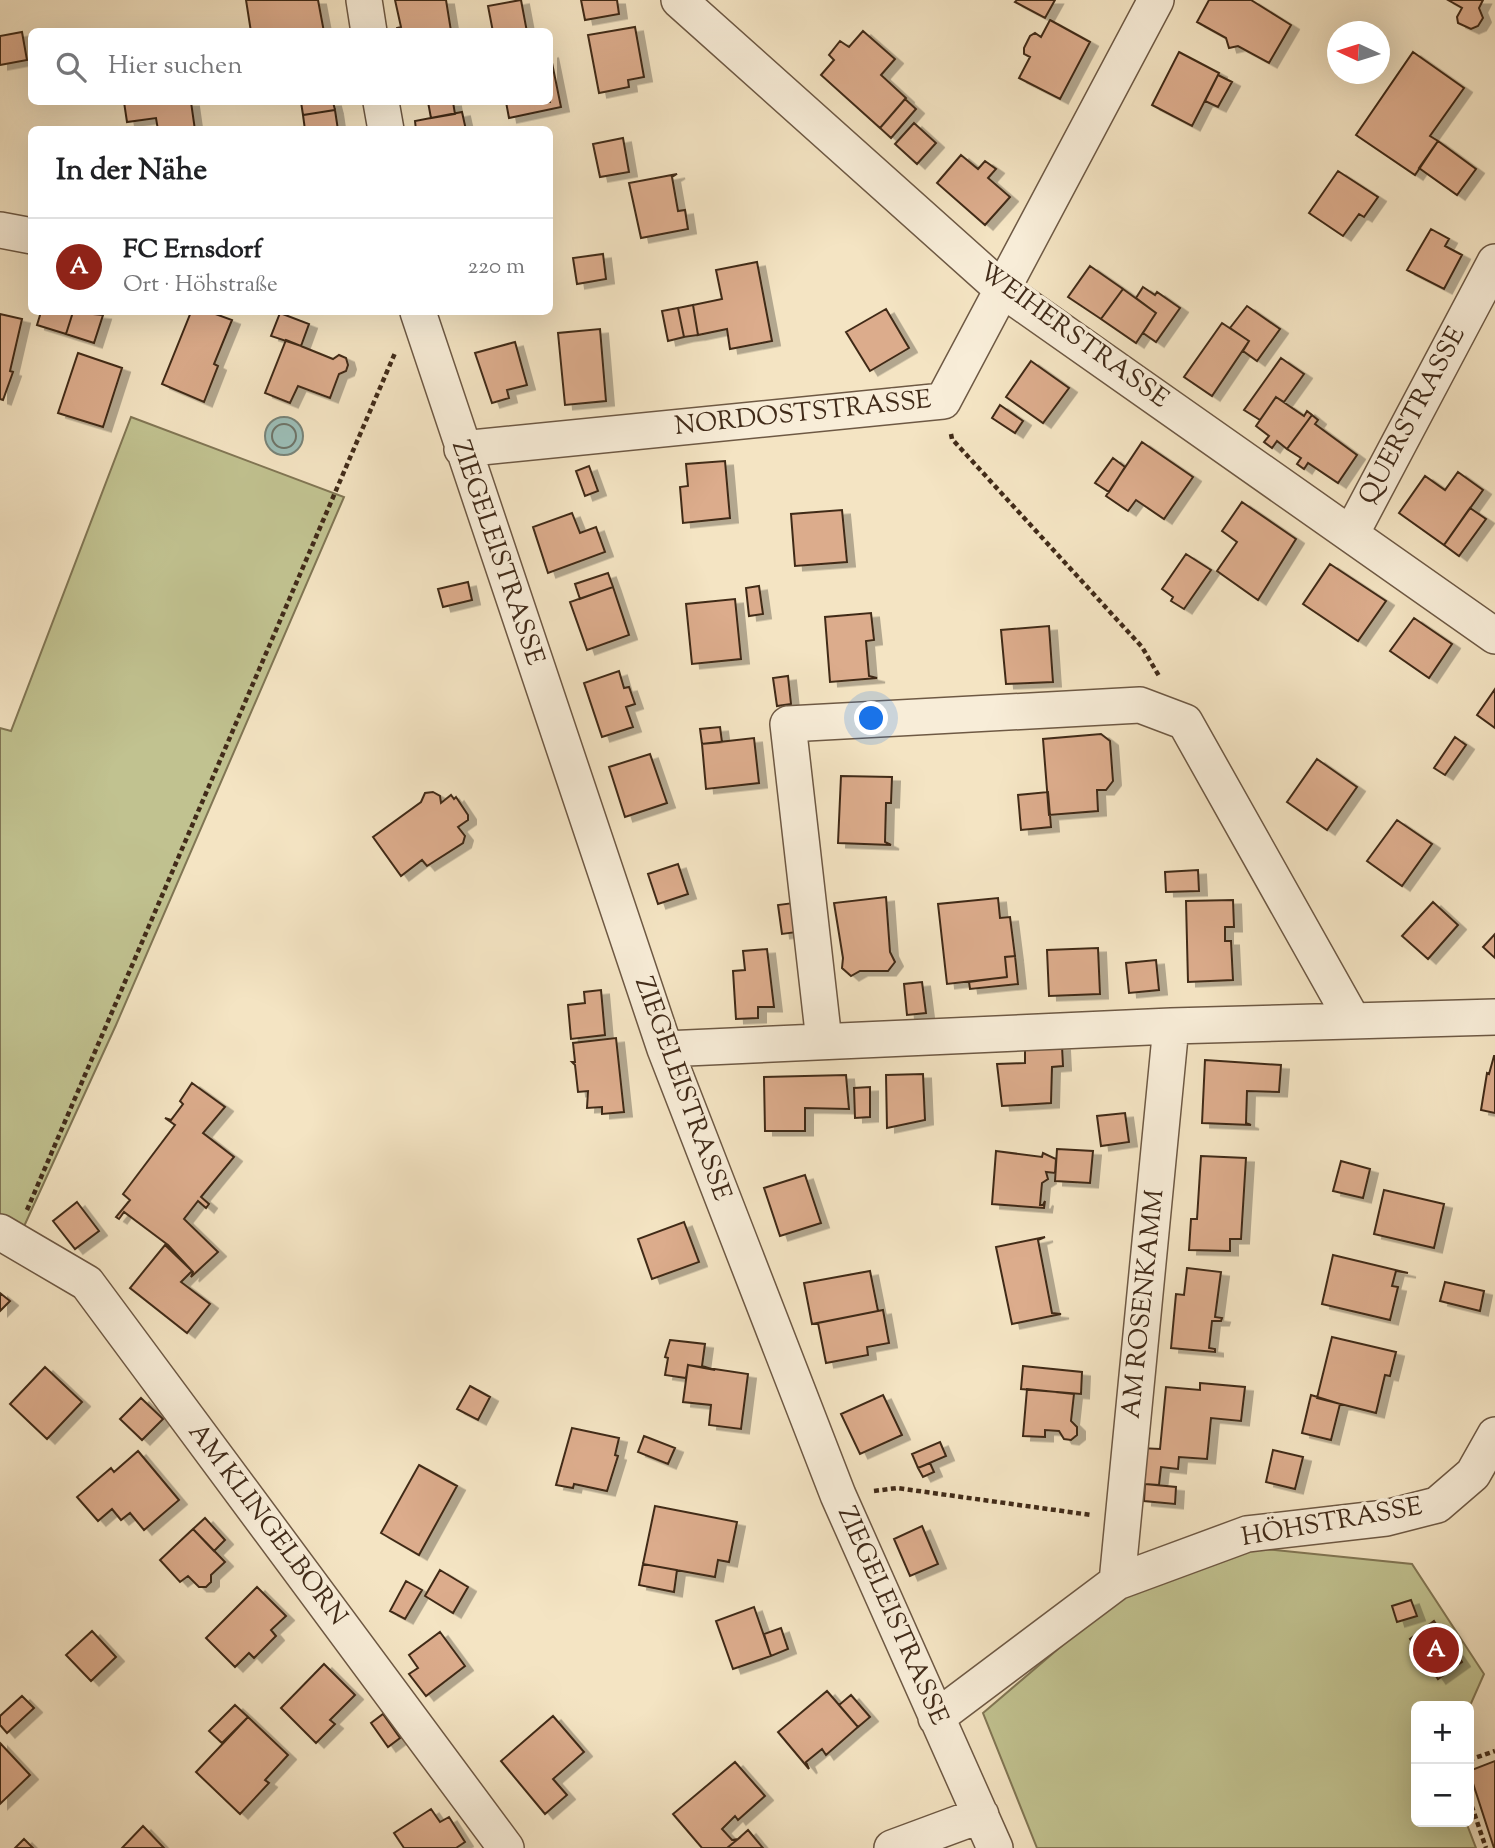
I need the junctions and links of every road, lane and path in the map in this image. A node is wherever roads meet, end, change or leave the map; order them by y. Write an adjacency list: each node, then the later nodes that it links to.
1 (364, 0): 4 (street)
2 (679, 0): 10 (street, WEIHERSTRASSE)
3 (1156, 0): 10 (street, NORDOSTSTRASSE)
4 (368, 28)
5 (382, 105): 6 (street)
6 (385, 126)
7 (0, 230): 8 (street)
8 (28, 235)
9 (1495, 262): 15 (street, QUERSTRASSE)
10 (1003, 290): 13 (street, NORDOSTSTRASSE); 15 (street, WEIHERSTRASSE)
11 (419, 315): 14 (street, ZIEGELEISTRASSE)
12 (397, 350): 23 (path)
13 (943, 401): 14 (street, NORDOSTSTRASSE); 17 (path)
14 (462, 449): 22 (street, ZIEGELEISTRASSE)
15 (1351, 534): 16 (street, WEIHERSTRASSE)
16 (1495, 636)
17 (1185, 722): 19 (street); 21 (street)
18 (1495, 1017): 19 (street)
19 (1353, 1021): 20 (street)
20 (1171, 1026): 21 (street); 26 (street, AM ROSENKAMM)
21 (824, 1041): 22 (street)
22 (665, 1049): 25 (street, ZIEGELEISTRASSE)
23 (7, 1236): 33 (street, AM KLINGELBORN)
24 (1495, 1435): 27 (street, HÖHSTRASSE)
25 (838, 1495): 26 (path); 28 (street, ZIEGELEISTRASSE)
26 (1123, 1520): 27 (street, AM ROSENKAMM)
27 (1117, 1582): 28 (street, HÖHSTRASSE)
28 (936, 1718): 32 (street, ZIEGELEISTRASSE)
29 (1495, 1751): 30 (path)
30 (1474, 1758)
31 (1474, 1813): 36 (path)
32 (981, 1815): 34 (street); 35 (street, ZIEGELEISTRASSE)
33 (506, 1848)
34 (891, 1848)
35 (995, 1848)
36 (1486, 1848)

